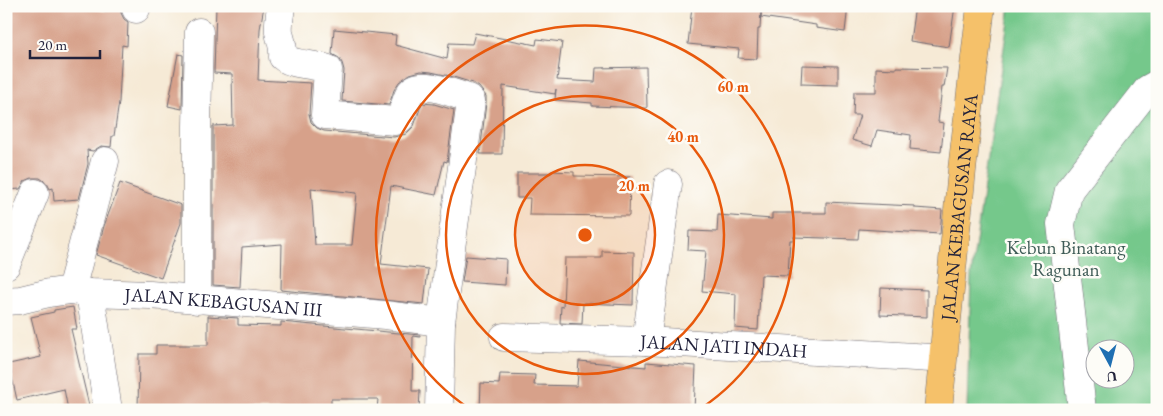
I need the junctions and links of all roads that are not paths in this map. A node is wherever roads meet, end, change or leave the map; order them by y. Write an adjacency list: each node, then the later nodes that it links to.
1 (281, 6): 12 (street)
2 (981, 6): 15 (main road, JALAN KEBAGUSAN RAYA)
3 (199, 32): 10 (street)
4 (1157, 84): 19 (street)
5 (105, 161): 9 (street)
6 (668, 184): 14 (street)
7 (35, 193): 8 (street)
8 (6, 265)
9 (81, 292): 10 (street, JALAN KEBAGUSAN III); 11 (street, JALAN KEBAGUSAN III); 16 (street)
10 (197, 300): 12 (street, JALAN KEBAGUSAN III)
11 (6, 301)
12 (441, 322): 17 (street)
13 (504, 337): 14 (street, JALAN JATI INDAH)
14 (646, 341): 15 (street, JALAN JATI INDAH)
15 (943, 356): 18 (main road, JALAN KEBAGUSAN RAYA)
16 (108, 410)
17 (439, 410)
18 (938, 410)
19 (1082, 410)

